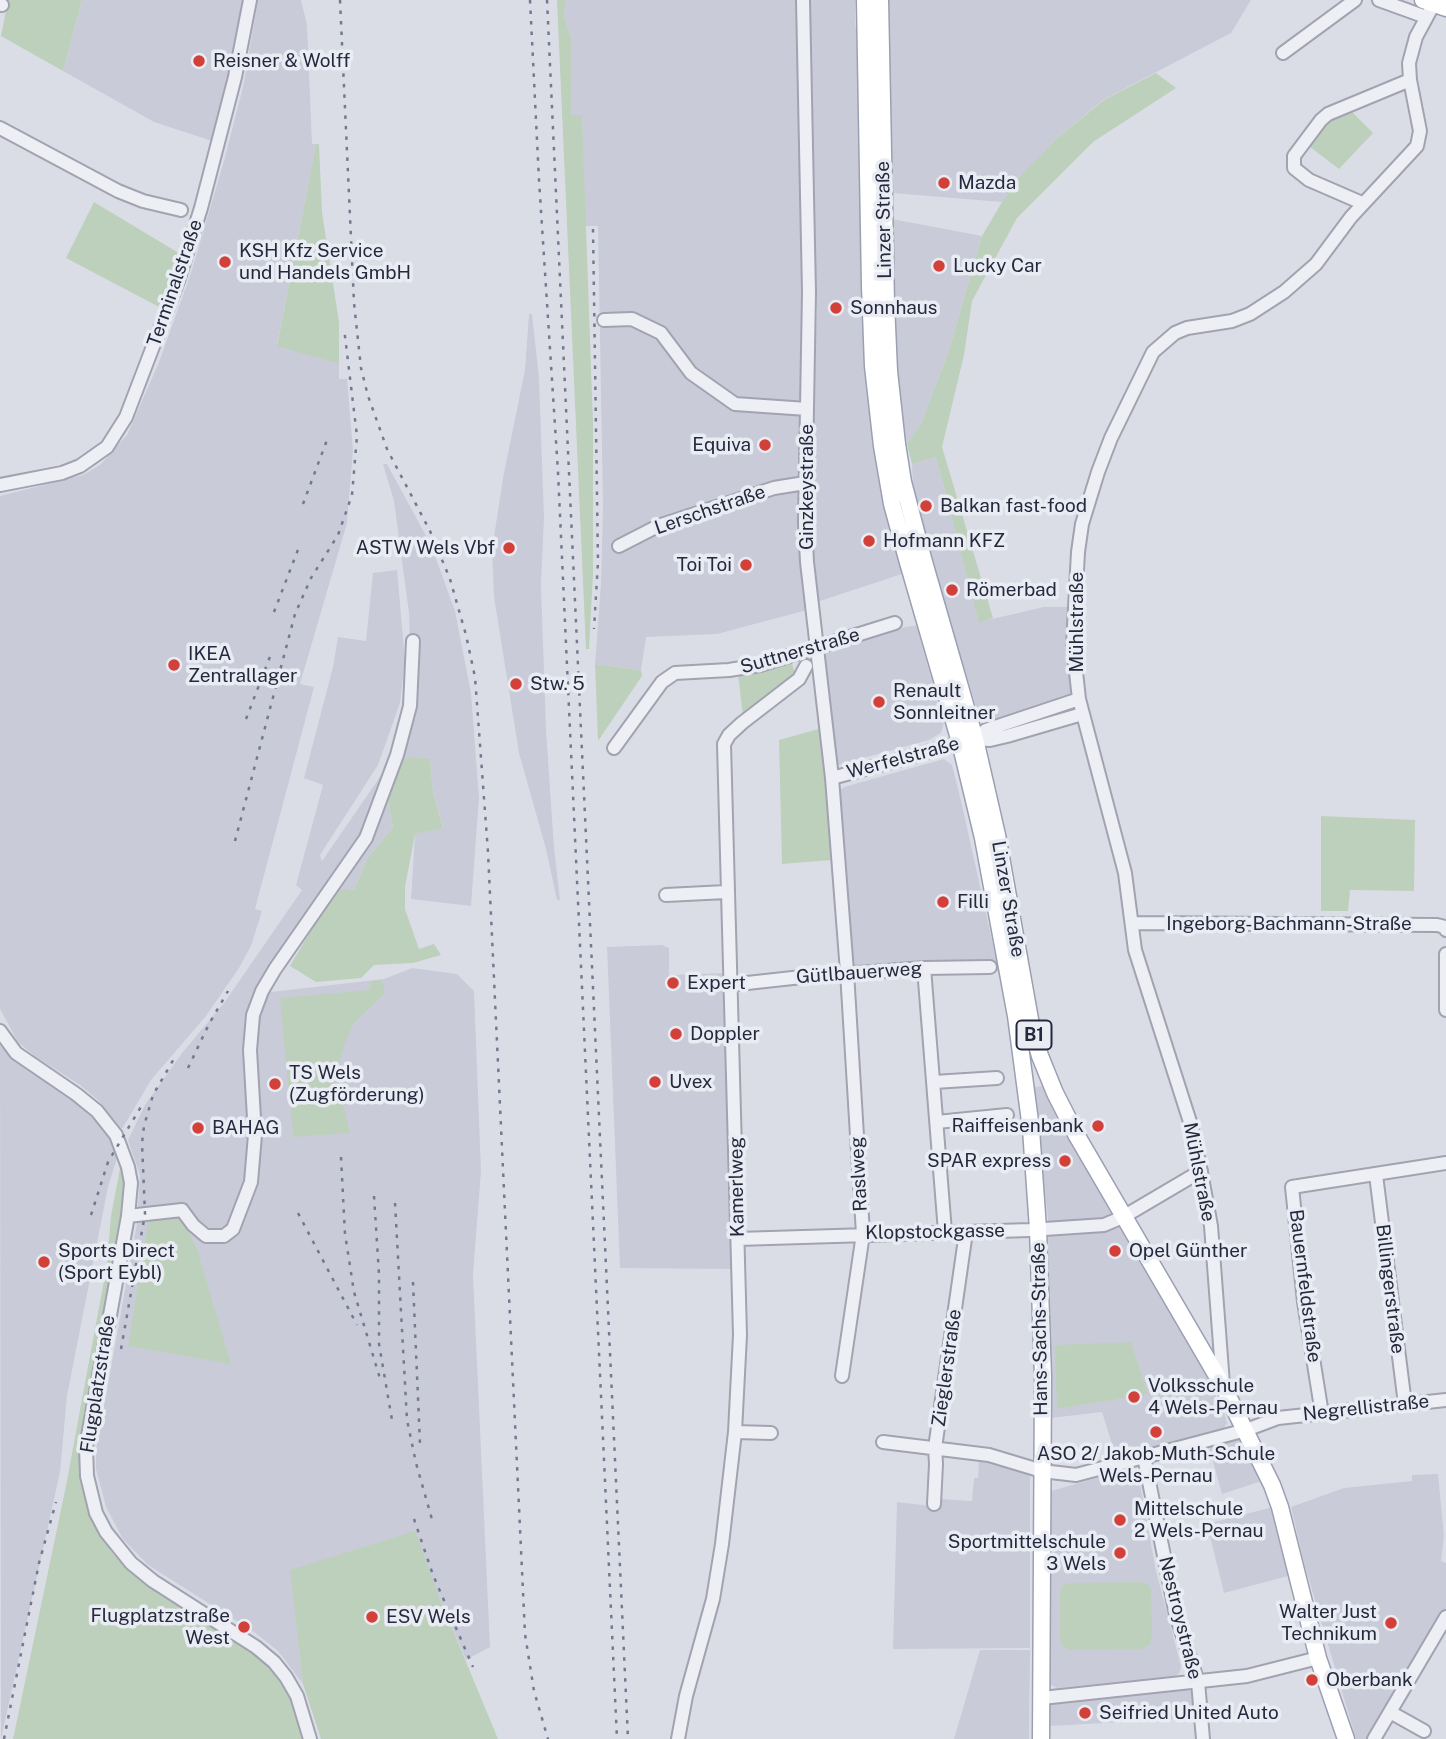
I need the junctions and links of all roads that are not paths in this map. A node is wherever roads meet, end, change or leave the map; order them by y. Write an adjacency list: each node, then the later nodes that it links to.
1 (250, 0): 16 (street, Terminalstraße)
2 (803, 0): 14 (street, Ginzkeystraße)
3 (865, 0): 24 (main road, Linzer Straße / B1)
4 (880, 0): 24 (main road, Linzer Straße / B1)
5 (1355, 0): 8 (street)
6 (1379, 0): 7 (street)
7 (1433, 6): 9 (street, Mühlstraße)
8 (1283, 53)
9 (1410, 80): 11 (street, Mühlstraße); 11 (street)
10 (0, 128): 12 (street)
11 (1362, 204): 22 (street, Mühlstraße)
12 (181, 210)
13 (604, 320): 14 (street)
14 (807, 409): 15 (street, Ginzkeystraße)
15 (805, 482): 17 (street, Lerschstraße); 20 (street, Ginzkeystraße)
16 (0, 485)
17 (619, 546)
18 (895, 623): 20 (street, Suttnerstraße)
19 (413, 641): 46 (street)
20 (818, 646): 25 (street, Suttnerstraße); 26 (street, Ginzkeystraße)
21 (806, 666): 27 (street, Kamerlweg)
22 (1079, 699): 23 (street, Mühlstraße); 24 (street, Werfelstraße)
23 (1082, 714): 24 (street, Werfelstraße); 29 (street, Mühlstraße)
24 (967, 741): 26 (street, Werfelstraße); 40 (main road, Linzer Straße / B1); 47 (main road, Linzer Straße / B1)
25 (614, 748)
26 (832, 778): 34 (street, Ginzkeystraße)
27 (726, 892): 28 (street); 35 (street, Kamerlweg)
28 (666, 895)
29 (1133, 923): 30 (street, Ingeborg-Bachmann-Straße); 44 (street, Mühlstraße)
30 (1445, 929)
31 (1446, 954): 36 (street)
32 (990, 967): 33 (street, Gütlbauerweg)
33 (924, 968): 34 (street, Gütlbauerweg); 39 (street)
34 (847, 972): 35 (street, Gütlbauerweg); 51 (street, Raslweg)
35 (729, 985): 52 (street, Kamerlweg)
36 (1446, 1010)
37 (0, 1031): 46 (street, Flugplatzstraße)
38 (998, 1078): 39 (street)
39 (933, 1082): 42 (street)
40 (1027, 1087): 48 (main road, Hans-Sachs-Straße)
41 (1007, 1115): 42 (street)
42 (937, 1122): 49 (street)
43 (1446, 1163): 45 (street, Bauernfeldstraße)
44 (1201, 1171): 47 (street, Klopstockgasse); 54 (street, Mühlstraße)
45 (1376, 1175): 56 (street, Billingerstraße); 57 (street, Bauernfeldstraße)
46 (128, 1216): 72 (street, Flugplatzstraße)
47 (1123, 1217): 48 (street, Klopstockgasse); 54 (main road, Linzer Straße / B1)
48 (1038, 1229): 50 (street, Klopstockgasse); 64 (main road, Hans-Sachs-Straße)
49 (945, 1232): 50 (street, Klopstockgasse); 51 (street, Klopstockgasse)
50 (966, 1232): 62 (street, Zieglerstraße)
51 (863, 1234): 52 (street, Klopstockgasse); 53 (street, Raslweg)
52 (738, 1239): 59 (street, Kamerlweg)
53 (842, 1376)
54 (1224, 1388): 58 (main road, Linzer Straße / B1)
55 (1446, 1400): 56 (street, Negrellistraße)
56 (1405, 1404): 57 (street, Negrellistraße)
57 (1322, 1413): 58 (street, Negrellistraße)
58 (1246, 1430): 63 (street, Negrellistraße); 67 (main road, Linzer Straße / B1)
59 (735, 1432): 60 (street); 73 (street, Kamerlweg)
60 (771, 1433)
61 (883, 1442): 62 (street, Negrellistraße)
62 (935, 1448): 64 (street, Negrellistraße); 65 (street, Zieglerstraße)
63 (1144, 1457): 64 (street, Negrellistraße); 68 (street, Nestroystraße)
64 (1042, 1471): 69 (main road, Hans-Sachs-Straße)
65 (934, 1504)
66 (1446, 1618): 70 (street)
67 (1318, 1658): 68 (street); 76 (main road, Linzer Straße / B1)
68 (1198, 1682): 69 (street); 75 (street, Nestroystraße)
69 (1042, 1698): 74 (main road, Hans-Sachs-Straße)
70 (1390, 1712): 71 (street); 77 (street)
71 (1424, 1731)
72 (310, 1739)
73 (678, 1739)
74 (1041, 1739)
75 (1203, 1739)
76 (1346, 1739)
77 (1374, 1739)

